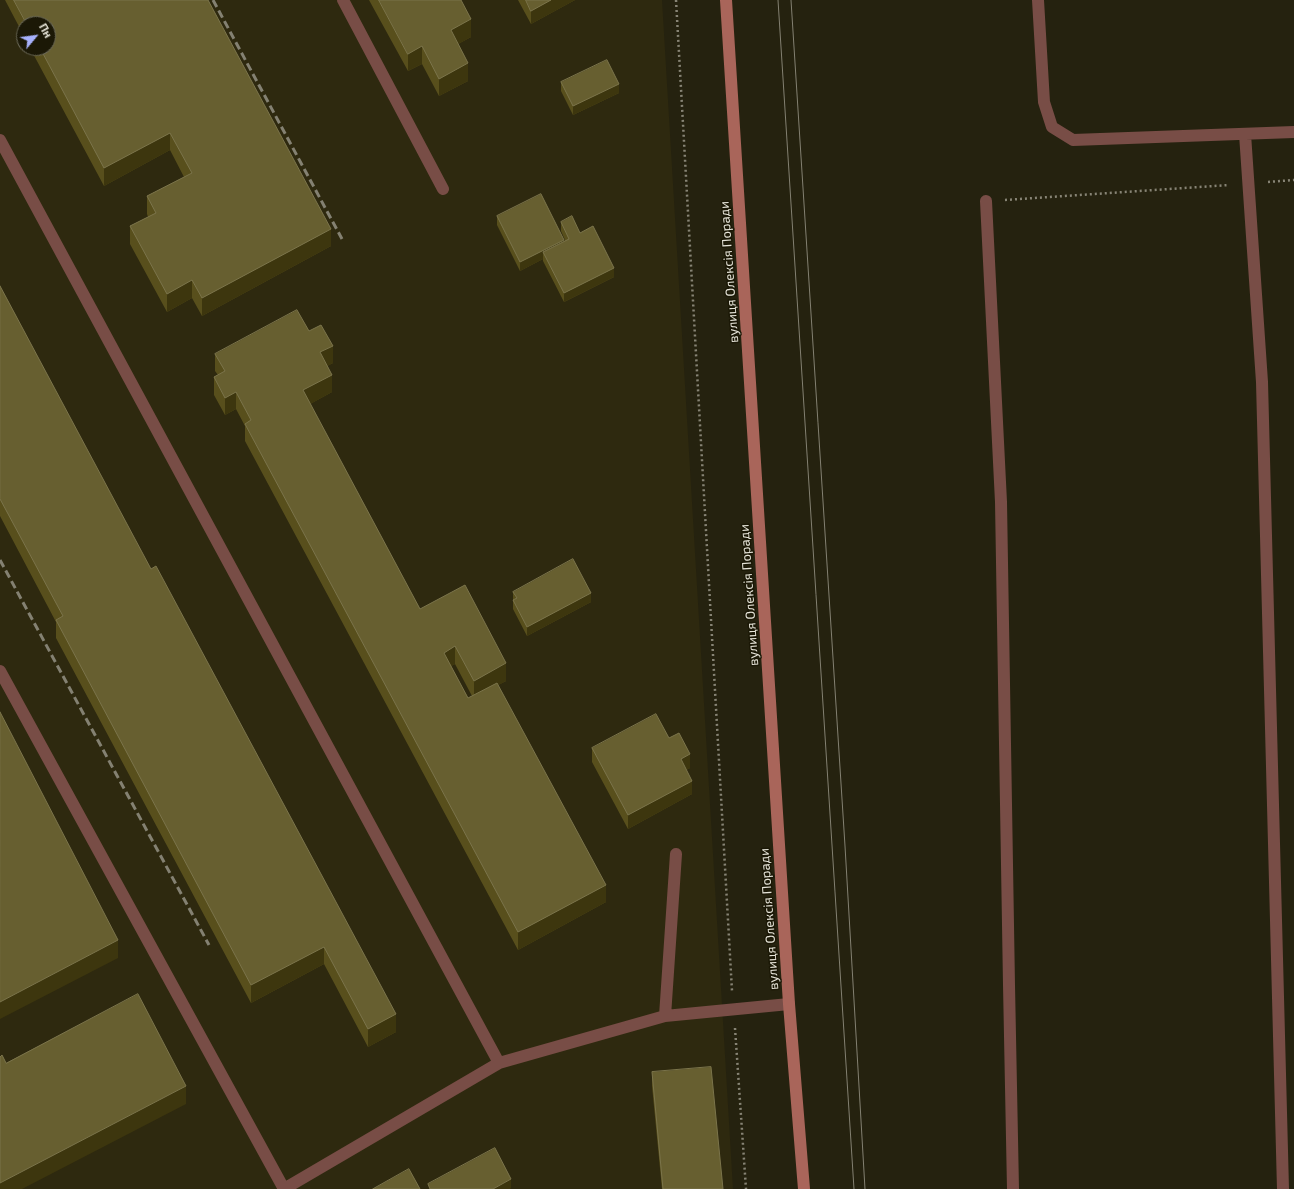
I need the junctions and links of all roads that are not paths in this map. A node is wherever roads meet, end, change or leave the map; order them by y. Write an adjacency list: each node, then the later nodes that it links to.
1 (343, 0): 7 (lane)
2 (726, 0): 11 (main road, вулиця Олексія Поради)
3 (1038, 0): 5 (lane)
4 (1294, 132): 5 (lane)
5 (1245, 134): 17 (lane)
6 (0, 140): 13 (lane)
7 (443, 189)
8 (986, 201): 16 (lane)
9 (0, 671): 14 (lane)
10 (676, 854): 12 (lane)
11 (789, 1004): 12 (lane); 15 (main road, вулиця Олексія Поради)
12 (665, 1016): 13 (lane)
13 (499, 1063): 14 (lane)
14 (284, 1189)
15 (804, 1189)
16 (1013, 1189)
17 (1283, 1189)

